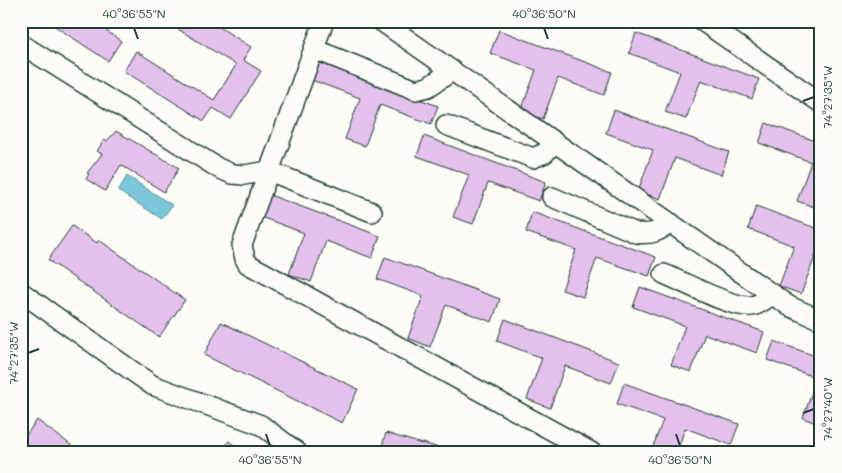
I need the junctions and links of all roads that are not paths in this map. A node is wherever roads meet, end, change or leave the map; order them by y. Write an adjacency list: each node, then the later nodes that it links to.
1 (324, 21): 5 (street)
2 (381, 21): 6 (street)
3 (702, 21): 7 (street)
4 (21, 44): 10 (street)
5 (314, 49): 6 (street); 10 (street)
6 (452, 71): 9 (street)
7 (821, 103)
8 (446, 125): 9 (street)
9 (554, 142): 13 (street)
10 (269, 171): 12 (street); 19 (street)
11 (552, 197): 13 (street)
12 (372, 212)
13 (671, 223): 16 (street)
14 (664, 274): 16 (street)
15 (21, 292): 18 (street)
16 (773, 294): 17 (street)
17 (821, 320)
18 (297, 452)
19 (591, 452)

